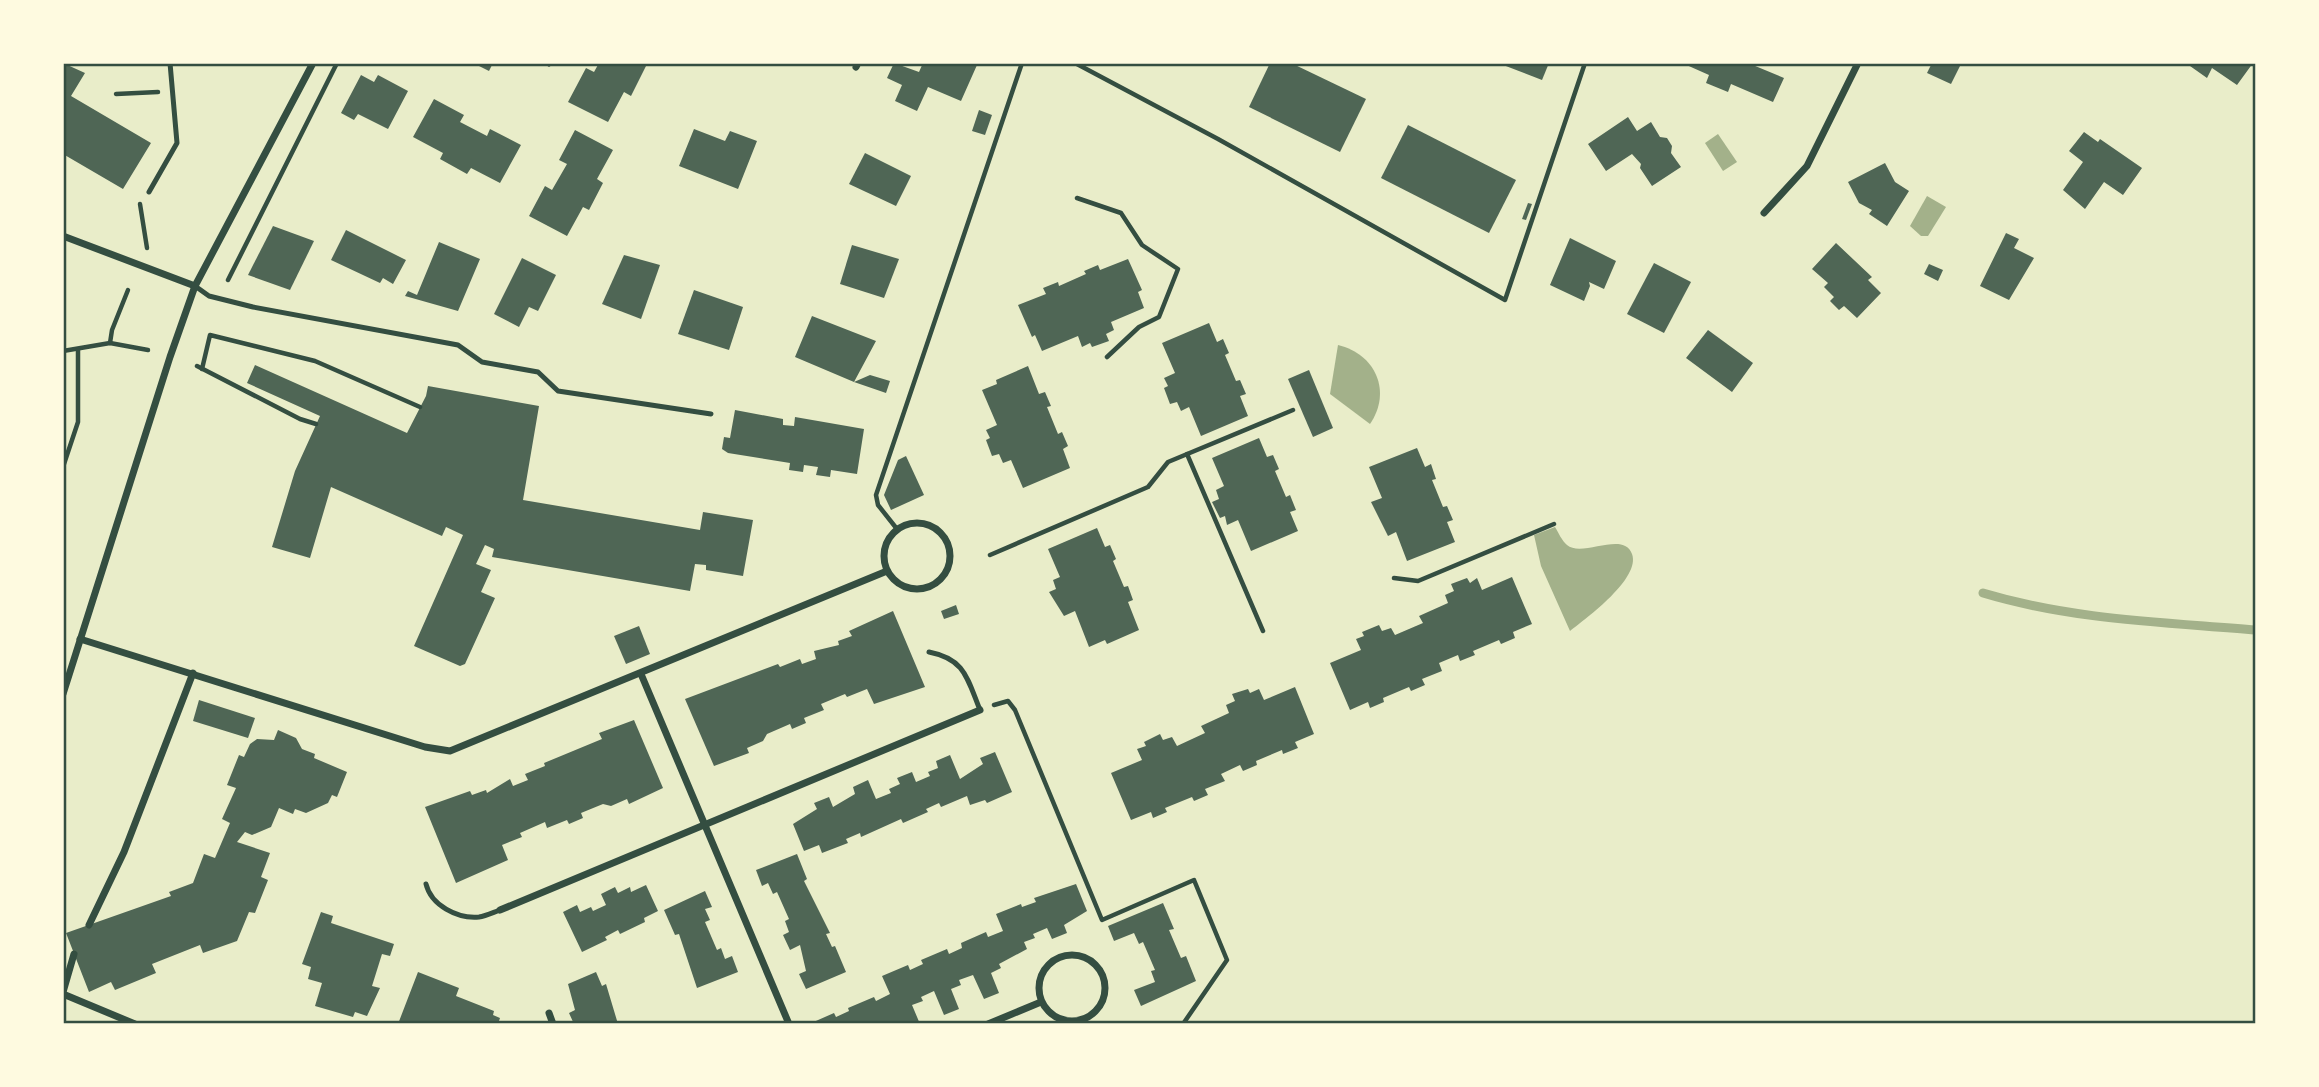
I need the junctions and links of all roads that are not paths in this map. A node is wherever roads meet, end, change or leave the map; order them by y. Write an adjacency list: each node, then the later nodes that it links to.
1 (170, 63): 4 (lane)
2 (313, 63): 7 (street)
3 (1858, 63): 5 (street)
4 (149, 192)
5 (1764, 213)
6 (63, 236): 7 (street)
7 (195, 286): 8 (lane); 10 (street)
8 (711, 414)
9 (887, 571): 9 (street); 13 (street)
10 (80, 639): 12 (street); 14 (street)
11 (929, 652): 15 (lane)
12 (193, 673): 13 (street); 19 (street)
13 (641, 674): 16 (street)
14 (63, 694)
15 (980, 709): 16 (street)
16 (707, 824): 18 (street); 26 (street)
17 (426, 884): 18 (lane)
18 (500, 909)
19 (89, 925)
20 (74, 954): 21 (street)
21 (63, 993): 24 (street)
22 (1041, 1002): 22 (street); 27 (street)
23 (549, 1013): 25 (street)
24 (135, 1024)
25 (553, 1024)
26 (789, 1024)
27 (988, 1024)

